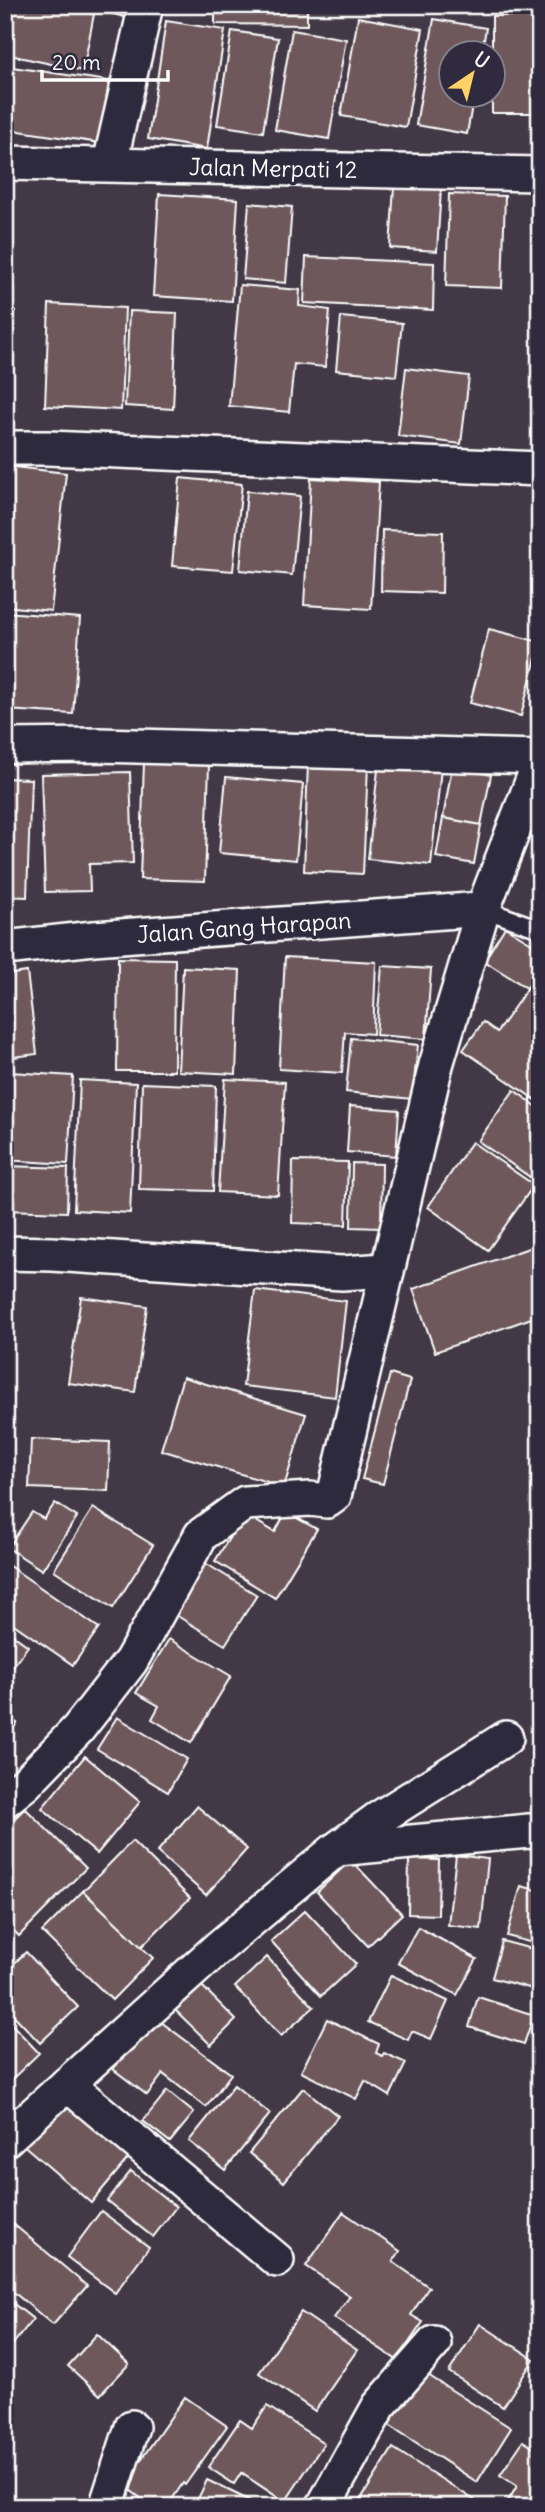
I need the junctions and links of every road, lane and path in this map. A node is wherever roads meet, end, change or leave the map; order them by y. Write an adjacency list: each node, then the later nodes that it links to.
1 (146, 5): 3 (street)
2 (5, 163): 3 (street, Jalan Merpati 12)
3 (110, 163): 4 (street, Jalan Merpati 12)
4 (540, 174)
5 (5, 448): 6 (street)
6 (540, 468)
7 (5, 746): 8 (street)
8 (540, 759): 9 (street)
9 (483, 909): 10 (lane); 11 (street, Jalan Gang Harapan); 13 (street)
10 (540, 929)
11 (5, 948)
12 (5, 1253): 13 (street)
13 (386, 1270): 15 (street)
14 (506, 1738): 17 (street)
15 (5, 1800)
16 (540, 1833): 17 (street)
17 (335, 1850): 18 (street)
18 (67, 2084): 19 (street); 20 (street)
19 (5, 2140)
20 (277, 2260)
21 (434, 2343): 24 (street)
22 (132, 2427): 23 (street)
23 (106, 2507)
24 (323, 2507)

